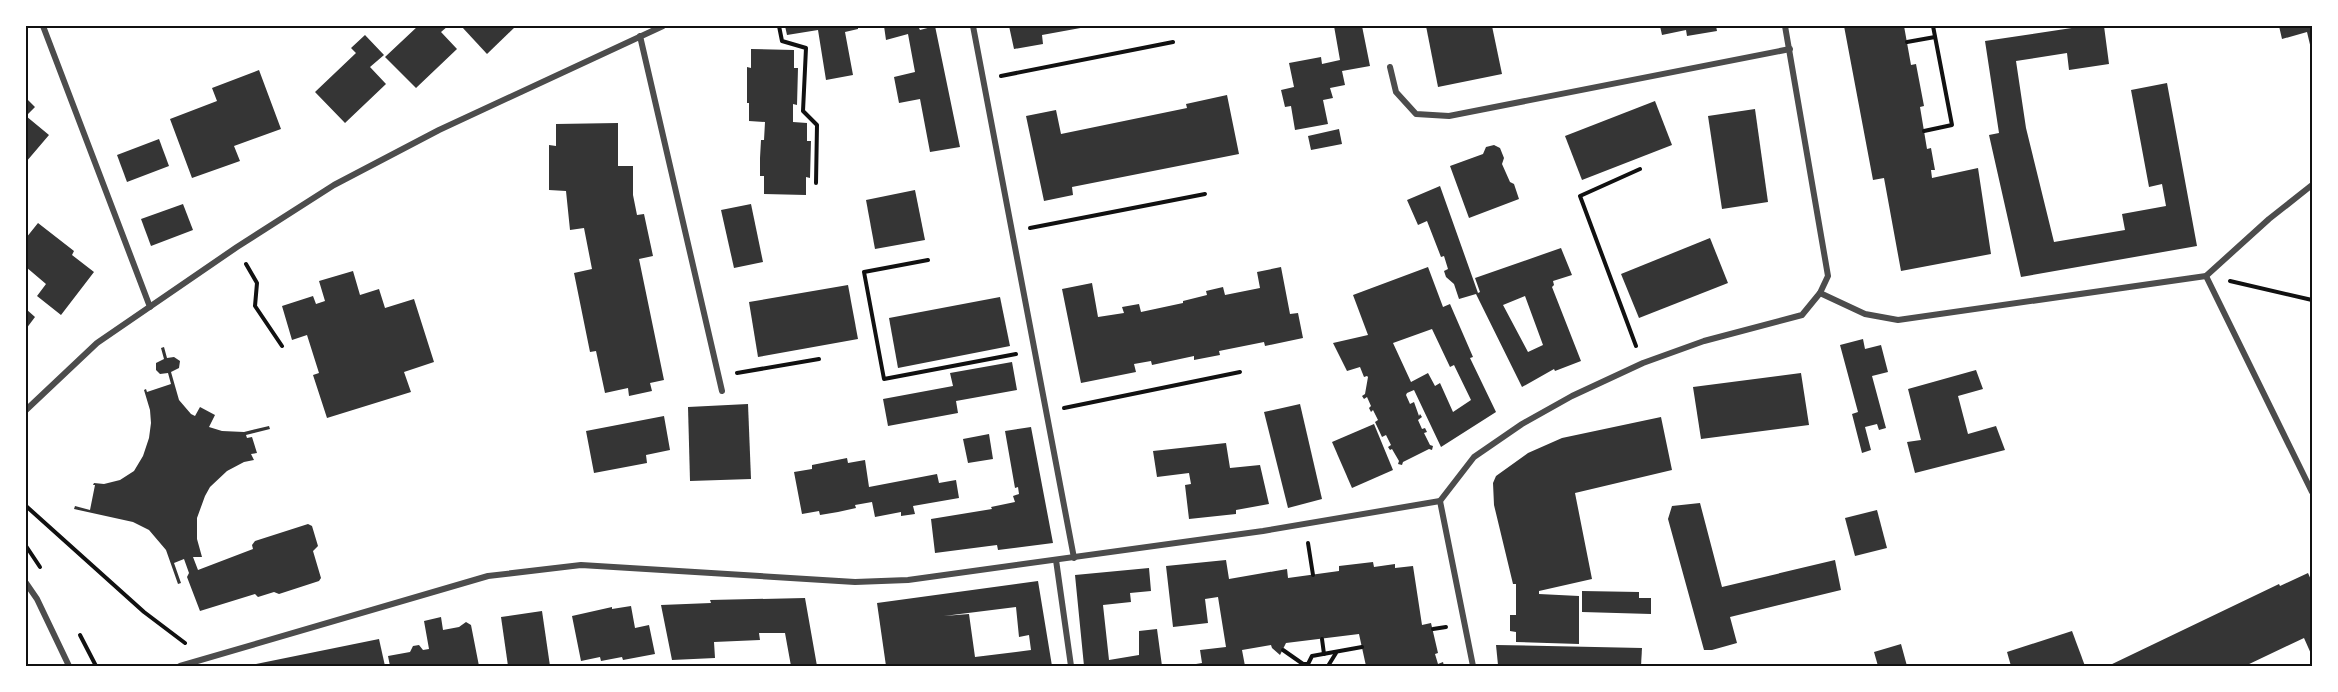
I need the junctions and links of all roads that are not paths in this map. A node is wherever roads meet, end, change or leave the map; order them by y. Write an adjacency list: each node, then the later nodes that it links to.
1 (43, 26): 11 (street)
2 (663, 26): 5 (street)
3 (973, 26): 16 (street)
4 (1785, 26): 6 (street)
5 (640, 36): 11 (street); 12 (street)
6 (1790, 49): 7 (street); 10 (street)
7 (1390, 67)
8 (2313, 185): 9 (street)
9 (2206, 276): 10 (street); 14 (street)
10 (1820, 293): 15 (street)
11 (150, 307): 13 (street)
12 (722, 391)
13 (26, 410)
14 (2313, 492)
15 (1440, 501): 16 (street); 22 (street)
16 (1074, 558): 17 (street)
17 (1056, 560): 20 (street); 21 (street)
18 (26, 583): 19 (street)
19 (69, 666)
20 (180, 666)
21 (1071, 666)
22 (1473, 666)

